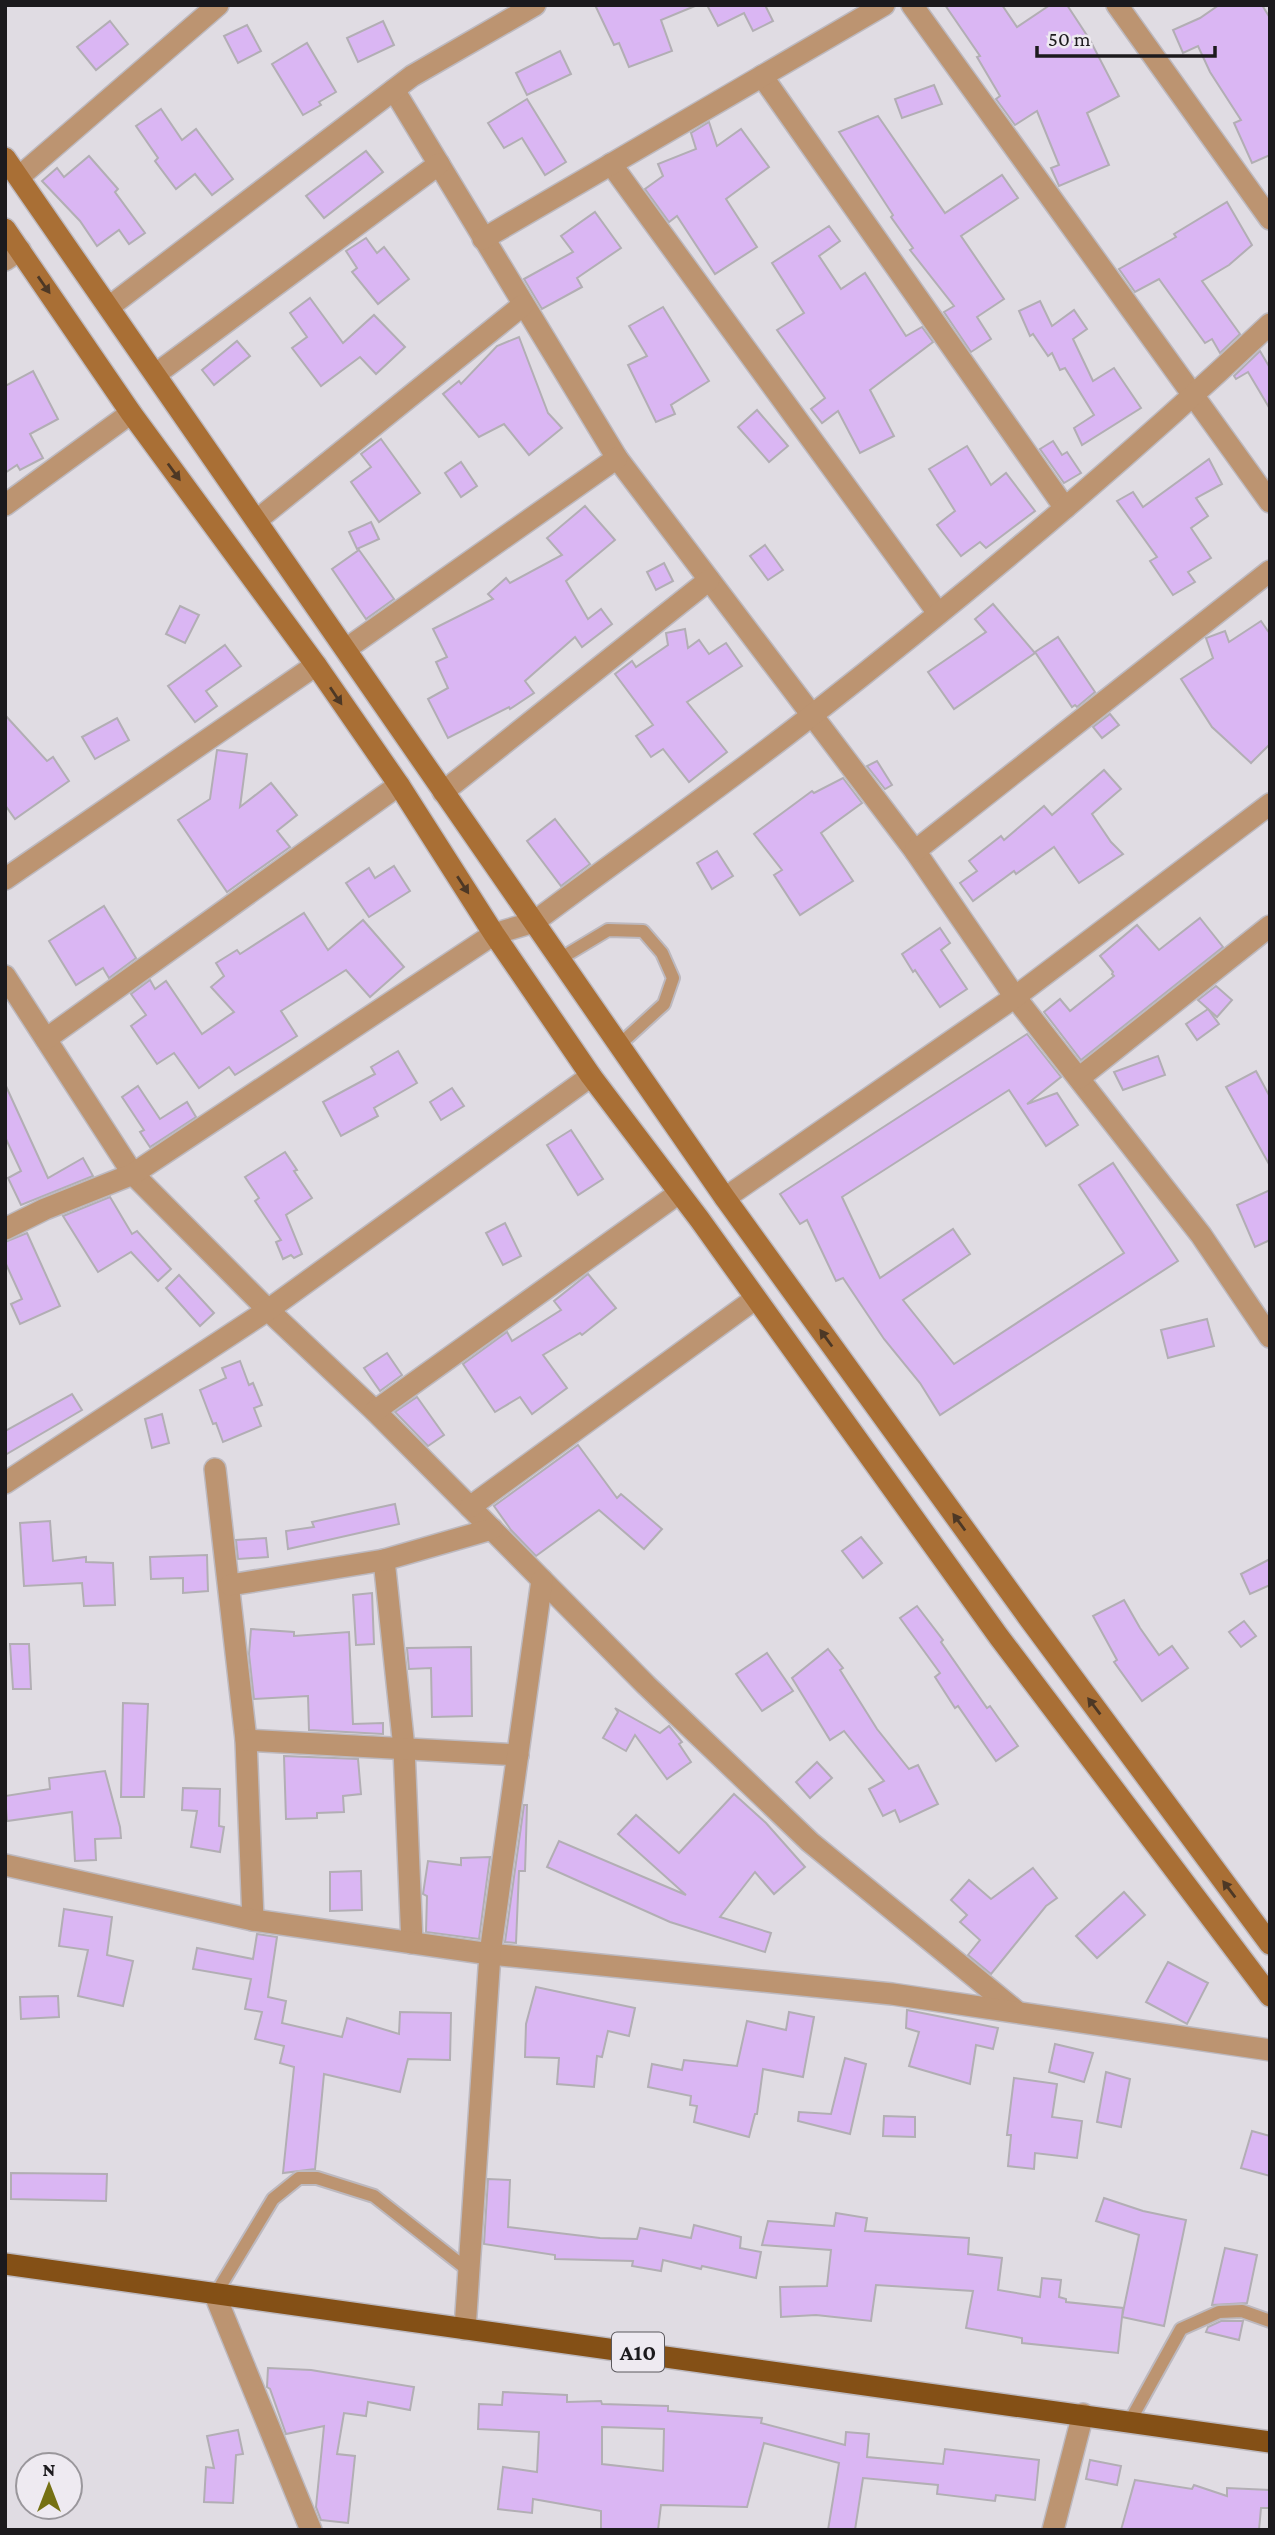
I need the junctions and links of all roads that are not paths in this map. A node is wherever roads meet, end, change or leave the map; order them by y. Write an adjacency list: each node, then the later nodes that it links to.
1 (218, 5): 11 (street)
2 (535, 5): 7 (street)
3 (884, 5): 6 (street)
4 (912, 5): 20 (street)
5 (1117, 5): 12 (street)
6 (762, 76): 10 (street); 25 (street)
7 (394, 90): 9 (street); 17 (street)
8 (5, 158): 11 (main road)
9 (439, 164): 14 (street); 19 (street)
10 (611, 164): 14 (street); 29 (street)
11 (19, 177): 17 (main road)
12 (1270, 219)
13 (5, 229): 15 (main road)
14 (483, 239): 16 (street)
15 (13, 255): 21 (main road, one-way to 21)
16 (523, 306): 22 (street); 26 (street)
17 (109, 307): 19 (main road)
18 (1270, 324): 20 (street)
19 (156, 374): 26 (main road)
20 (1192, 397): 23 (street); 25 (street)
21 (131, 413): 24 (street); 31 (main road, one-way to 31)
22 (617, 458): 28 (street); 30 (street)
23 (1270, 502)
24 (5, 505)
25 (1065, 508): 29 (street)
26 (257, 520): 30 (main road)
27 (1270, 571): 36 (street)
28 (709, 580): 32 (street); 34 (street)
29 (939, 613): 32 (street)
30 (346, 649): 34 (main road)
31 (316, 665): 33 (main road, one-way to 33); 37 (street)
32 (812, 715): 36 (street); 38 (street)
33 (399, 785): 40 (main road, one-way to 40); 44 (street)
34 (443, 792): 38 (main road)
35 (1270, 804): 43 (street)
36 (915, 851): 43 (street)
37 (5, 879)
38 (534, 922): 40 (street); 41 (main road)
39 (1270, 926): 47 (street)
40 (494, 934): 46 (main road); 48 (street)
41 (558, 960): 45 (main road); 45 (lane)
42 (8, 987): 44 (street)
43 (1015, 997): 47 (street); 50 (street)
44 (46, 1040): 48 (street)
45 (618, 1046): 50 (main road)
46 (591, 1076): 49 (main road); 53 (street)
47 (1079, 1078): 54 (street)
48 (133, 1174): 51 (street); 53 (street)
49 (679, 1193): 52 (main road); 55 (street)
50 (725, 1198): 69 (main road, one-way to 50)
51 (5, 1229)
52 (755, 1299): 58 (street); 71 (main road)
53 (268, 1311): 55 (street); 57 (street)
54 (1270, 1337)
55 (376, 1411): 58 (street)
56 (215, 1469): 62 (street)
57 (5, 1483)
58 (470, 1507): 59 (street)
59 (492, 1529): 60 (street); 61 (street)
60 (384, 1560): 62 (street); 64 (street)
61 (542, 1580): 65 (street); 72 (street)
62 (230, 1586): 63 (street)
63 (246, 1740): 64 (street); 67 (street)
64 (404, 1748): 65 (street); 68 (street)
65 (518, 1755): 70 (street)
66 (5, 1865): 67 (street)
67 (253, 1920): 68 (street)
68 (412, 1942): 70 (street)
69 (1270, 1944)
70 (490, 1954): 72 (street); 75 (street)
71 (1270, 1996)
72 (1015, 2010): 73 (street)
73 (1270, 2050)
74 (5, 2264): 76 (highway, A10)
75 (468, 2270): 76 (lane); 78 (street)
76 (215, 2295): 78 (highway, A10); 82 (street)
77 (1270, 2321): 80 (lane)
78 (464, 2329): 79 (highway, A10)
79 (1083, 2414): 80 (highway, A10); 83 (street)
80 (1130, 2421): 81 (highway, A10)
81 (1270, 2442)
82 (312, 2530)
83 (1053, 2530)

